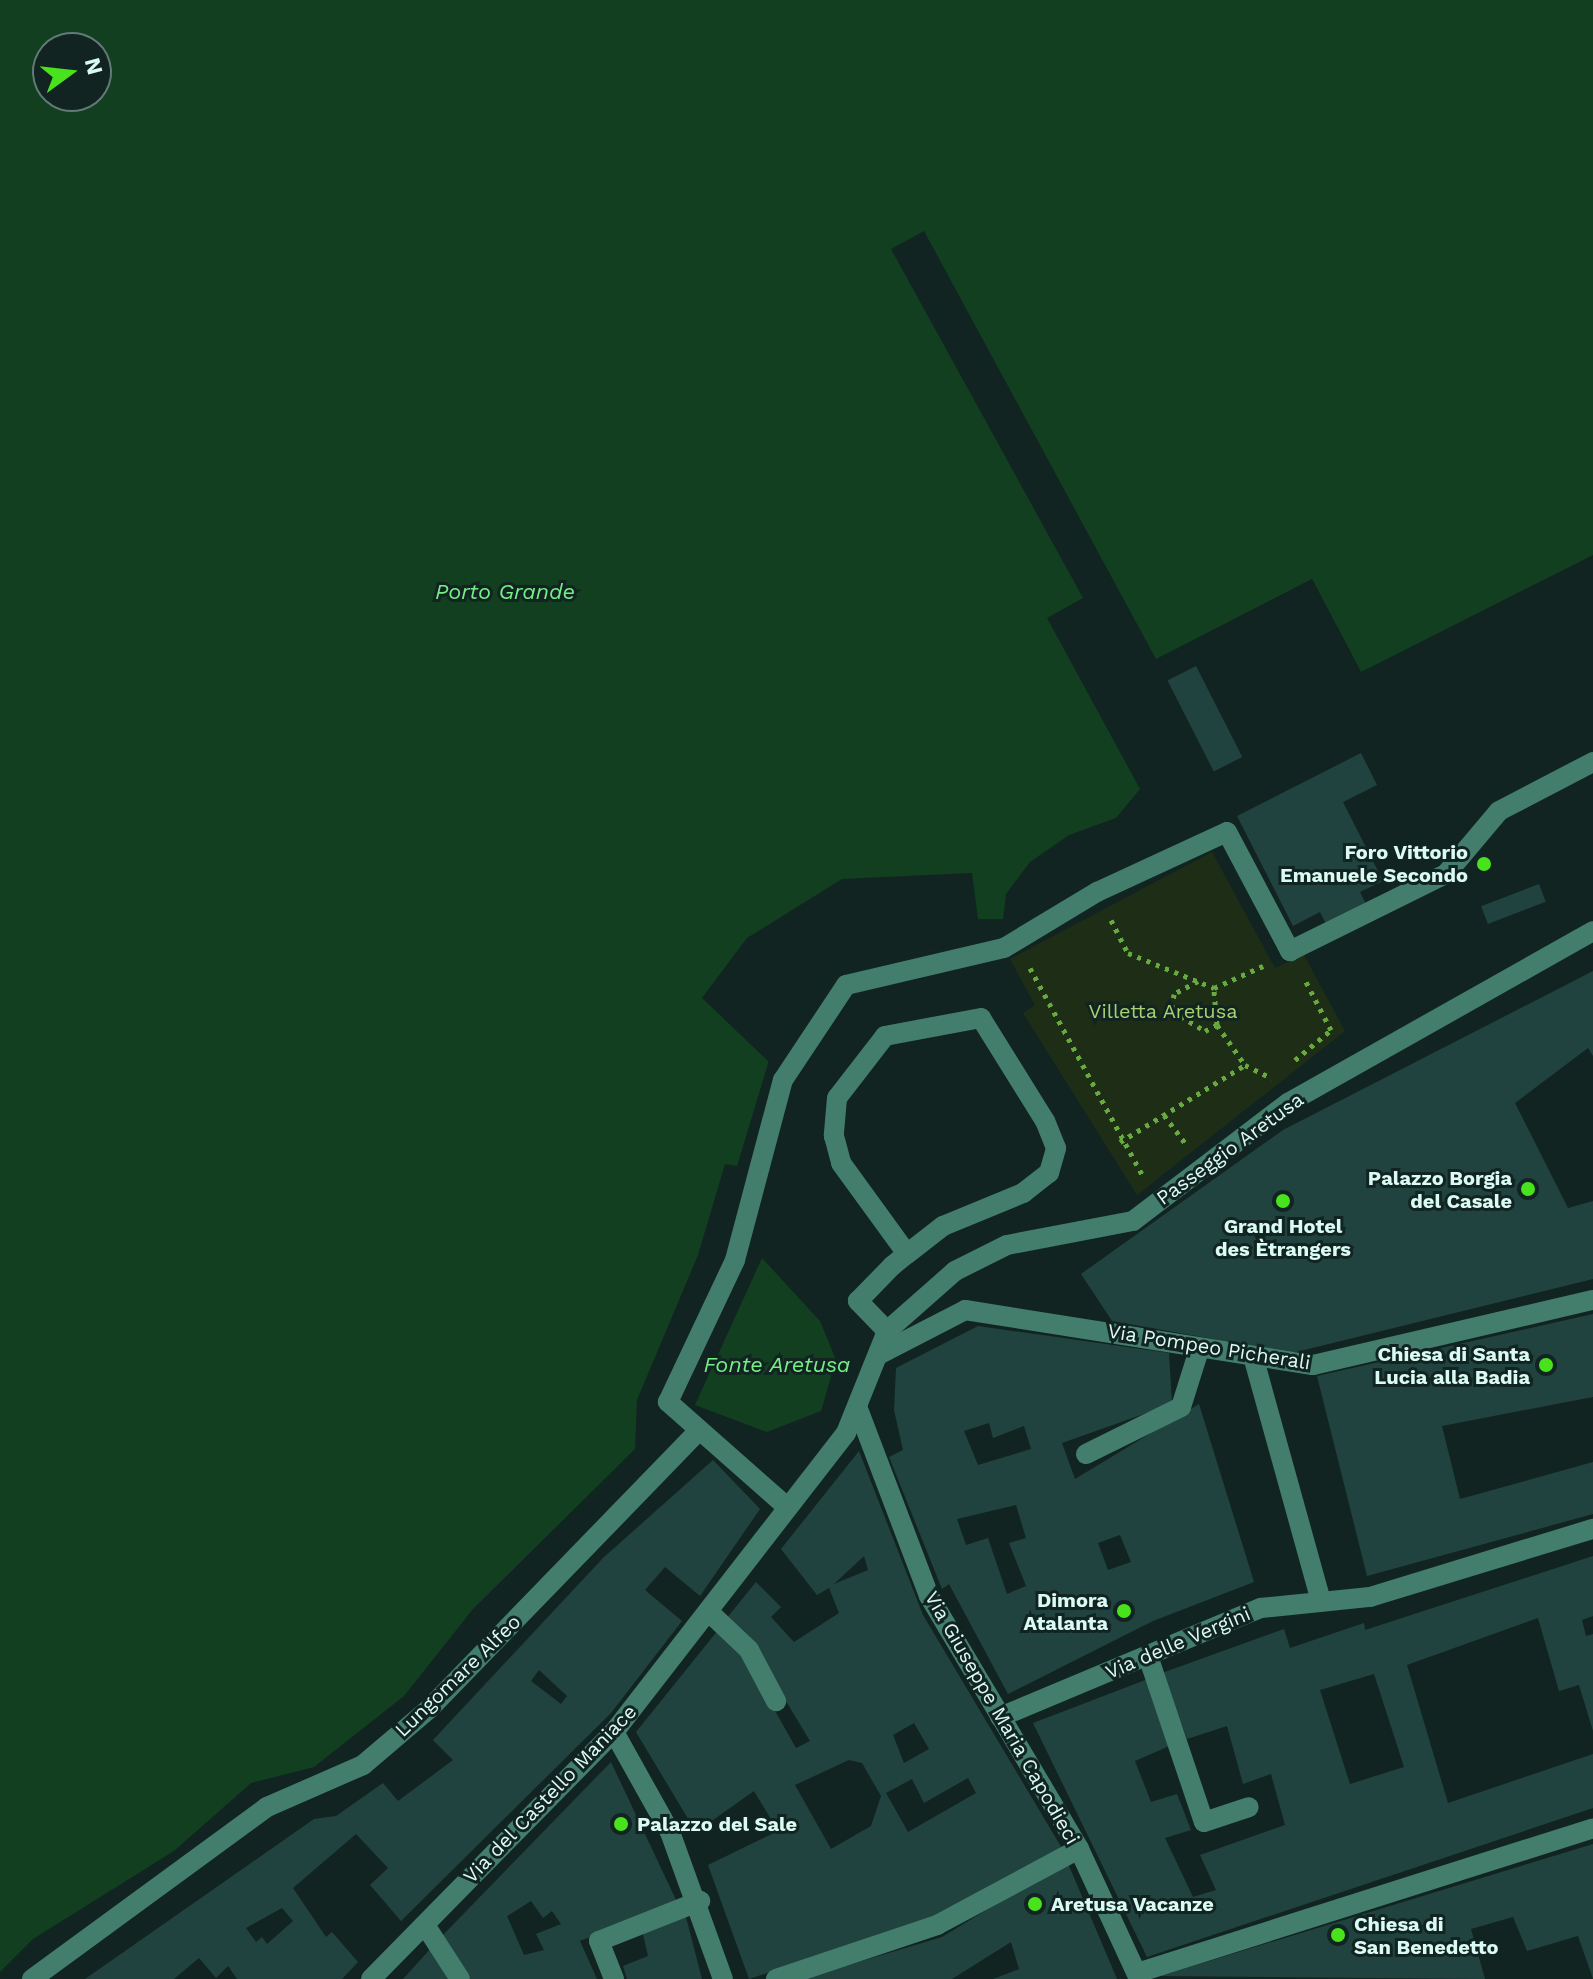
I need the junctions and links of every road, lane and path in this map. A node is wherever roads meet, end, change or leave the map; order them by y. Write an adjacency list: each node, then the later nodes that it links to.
1 (1593, 762): 5 (street)
2 (1097, 892): 3 (street); 5 (street); 6 (path)
3 (1042, 921): 14 (path); 25 (street)
4 (1593, 931): 20 (street, Passeggio Aretusa)
5 (1290, 951): 7 (path); 10 (path)
6 (1198, 981): 7 (path); 8 (path)
7 (1214, 988): 8 (path)
8 (1217, 1025): 9 (path)
9 (1245, 1065): 10 (path); 12 (path)
10 (1272, 1079): 11 (path)
11 (1260, 1088)
12 (1164, 1115): 14 (path); 15 (path)
13 (1201, 1137): 15 (path)
14 (1120, 1142): 17 (path)
15 (1189, 1147): 16 (path)
16 (1178, 1156)
17 (1157, 1173)
18 (907, 1254): 18 (street); 20 (street)
19 (1593, 1300): 23 (street, Via Pompeo Picherali)
20 (887, 1331): 22 (street, Passeggio Aretusa)
21 (1199, 1350): 22 (street, Via Pompeo Picherali); 23 (street, Via Pompeo Picherali); 26 (street)
22 (878, 1355): 24 (street, Passeggio Aretusa)
23 (1253, 1356): 29 (street)
24 (858, 1409): 27 (street, Via del Castello Maniace); 33 (street, Via Giuseppe Maria Capodieci)
25 (695, 1434): 27 (street); 41 (street, Lungomare Alfeo)
26 (1086, 1454)
27 (782, 1514): 30 (street, Via del Castello Maniace)
28 (1593, 1529): 29 (street, Via delle Vergini)
29 (1321, 1602): 31 (street, Via delle Vergini)
30 (709, 1612): 32 (street); 34 (street, Via del Castello Maniace)
31 (1148, 1656): 33 (street, Via delle Vergini); 35 (street)
32 (776, 1701)
33 (1000, 1717): 37 (street, Via Giuseppe Maria Capodieci)
34 (614, 1732): 38 (street); 39 (street, Via del Castello Maniace)
35 (1249, 1807)
36 (1593, 1828): 40 (street)
37 (1079, 1849): 40 (street, Via Giuseppe Maria Capodieci); 46 (street)
38 (700, 1901): 44 (street); 45 (street)
39 (425, 1925): 42 (street, Via del Castello Maniace); 43 (street)
40 (1138, 1976)
41 (32, 1979)
42 (371, 1979)
43 (460, 1979)
44 (614, 1979)
45 (723, 1979)
46 (776, 1979)

